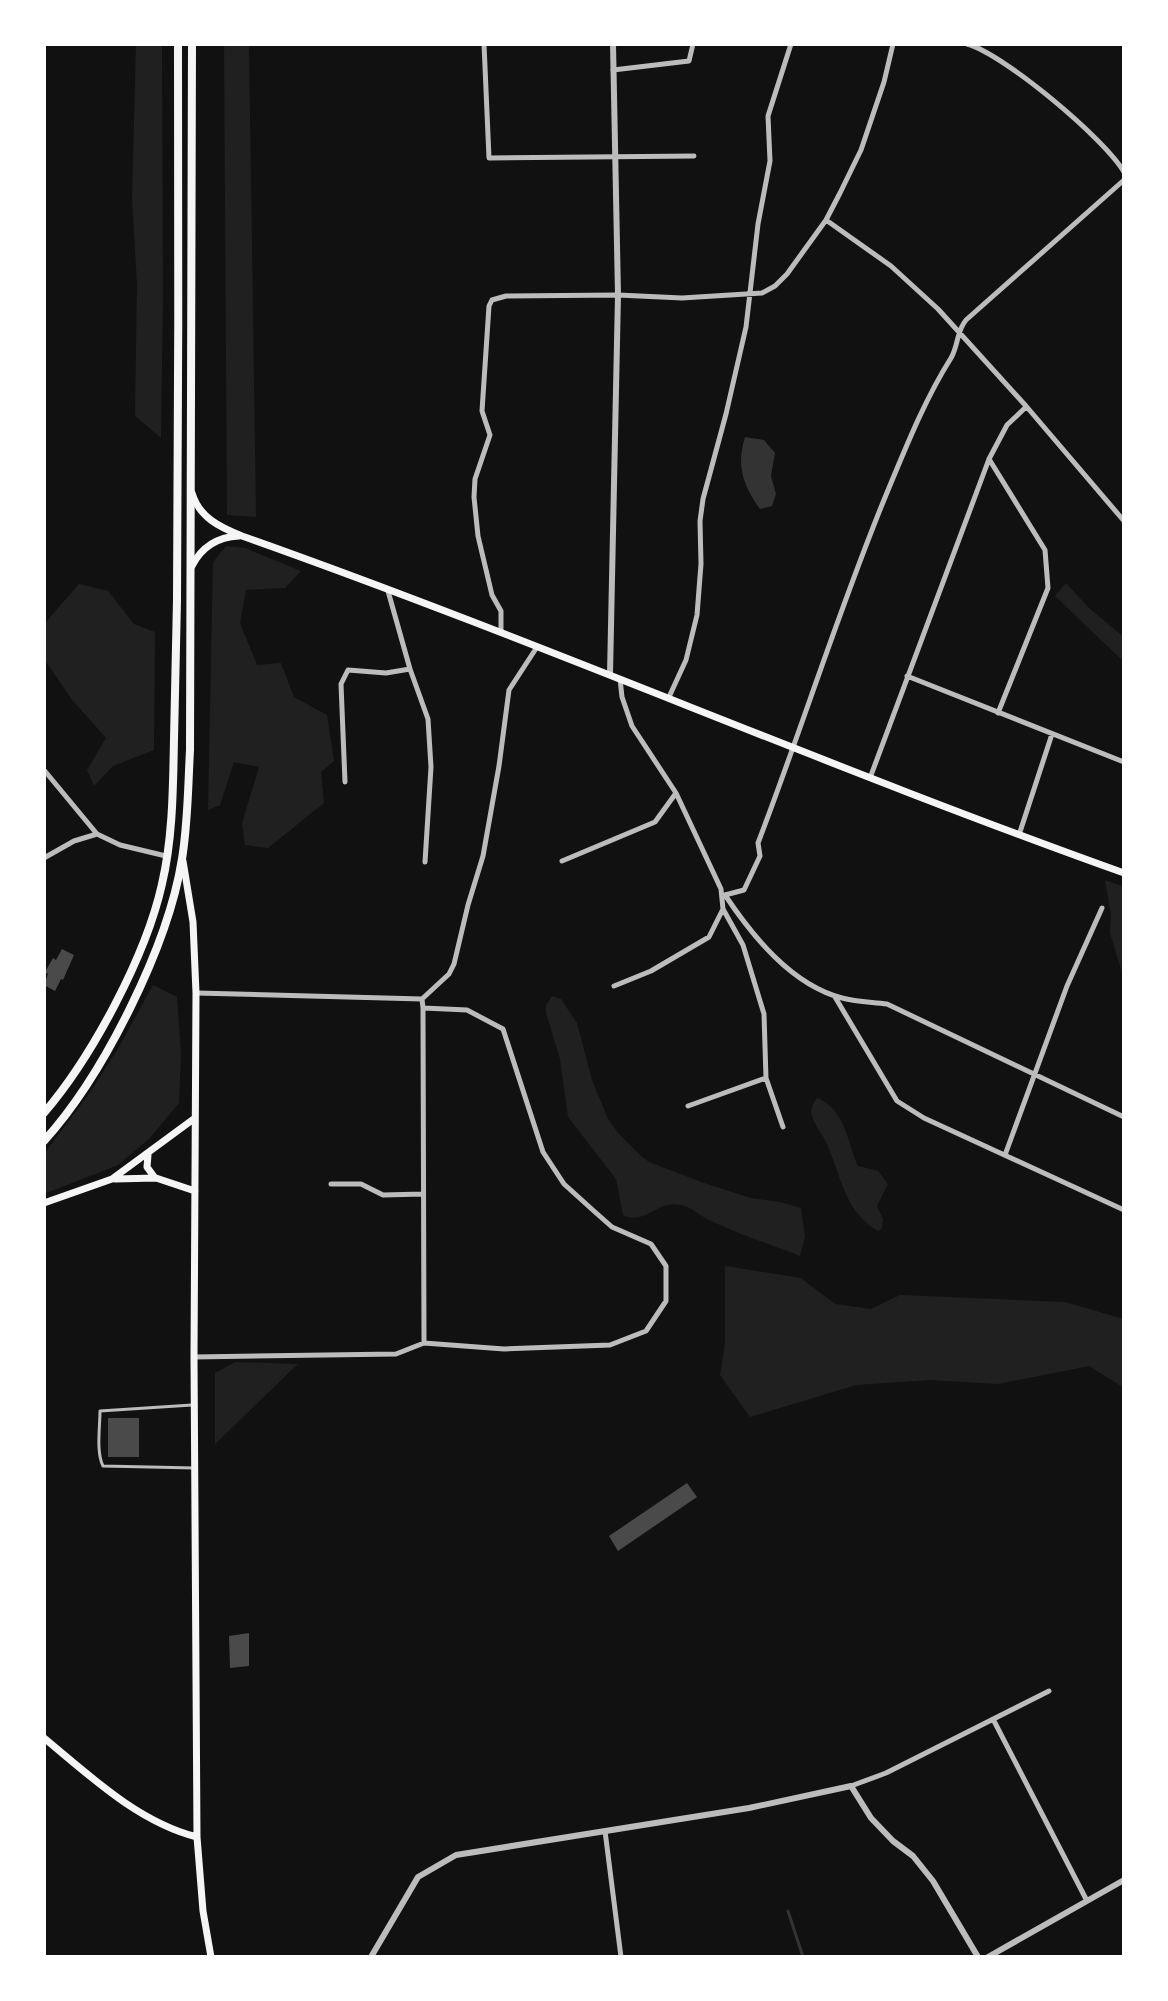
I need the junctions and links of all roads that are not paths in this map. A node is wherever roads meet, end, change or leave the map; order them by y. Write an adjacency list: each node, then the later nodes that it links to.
1 (178, 44): 42 (highway)
2 (192, 44): 20 (highway)
3 (484, 44): 11 (street)
4 (613, 44): 9 (street)
5 (693, 44): 9 (street)
6 (791, 44): 15 (street)
7 (893, 44): 14 (street)
8 (971, 45): 12 (street)
9 (613, 70): 11 (street)
10 (694, 156): 11 (street)
11 (613, 158): 16 (street)
12 (1124, 172)
13 (1124, 180): 17 (street)
14 (826, 220): 15 (street); 17 (street)
15 (750, 292): 16 (street); 31 (street)
16 (618, 295): 25 (street); 28 (street)
17 (957, 330): 18 (street); 34 (street)
18 (1026, 406): 19 (street); 21 (street)
19 (989, 459): 29 (street); 32 (street)
20 (191, 488): 22 (main road); 23 (highway)
21 (1124, 521)
22 (242, 536): 23 (main road); 24 (main road)
23 (190, 570): 44 (highway)
24 (388, 591): 25 (main road); 27 (street)
25 (501, 633): 26 (main road)
26 (537, 647): 28 (main road); 54 (street)
27 (410, 669): 38 (street); 46 (street)
28 (610, 674): 30 (main road)
29 (907, 676): 32 (street); 37 (street)
30 (620, 678): 31 (main road); 39 (street)
31 (669, 697): 34 (main road)
32 (998, 713): 33 (street)
33 (1052, 734): 35 (street); 41 (street)
34 (795, 748): 37 (main road); 48 (street)
35 (1124, 762)
36 (44, 770): 40 (street)
37 (870, 779): 41 (main road)
38 (345, 782)
39 (676, 793): 45 (street); 48 (street)
40 (97, 834): 42 (street); 43 (street)
41 (1019, 835): 47 (main road)
42 (167, 856): 59 (highway)
43 (44, 858)
44 (182, 860): 52 (main road); 63 (highway)
45 (562, 861)
46 (425, 862)
47 (1124, 873)
48 (723, 892): 50 (street); 53 (street)
49 (1102, 908): 56 (street)
50 (723, 909): 51 (street); 57 (street)
51 (614, 986)
52 (196, 993): 54 (street); 61 (main road)
53 (835, 996): 56 (street); 65 (street)
54 (422, 999): 55 (street)
55 (423, 1008): 70 (street); 73 (street)
56 (1035, 1074): 60 (street); 65 (street)
57 (766, 1078): 58 (street); 62 (street)
58 (688, 1106)
59 (44, 1113)
60 (1124, 1117)
61 (195, 1118): 64 (main road); 69 (main road)
62 (783, 1127)
63 (44, 1141)
64 (148, 1155): 66 (main road); 67 (main road)
65 (1005, 1155): 72 (street)
66 (156, 1178): 67 (main road); 69 (main road)
67 (112, 1179): 71 (main road)
68 (331, 1184): 70 (street)
69 (195, 1191): 74 (main road)
70 (423, 1194): 73 (street)
71 (44, 1203)
72 (1124, 1210)
73 (424, 1343): 74 (street)
74 (194, 1357): 75 (main road)
75 (194, 1405): 76 (main road); 76 (lane)
76 (195, 1468): 82 (main road)
77 (1049, 1691): 78 (street)
78 (993, 1719): 80 (street); 84 (street)
79 (44, 1738): 82 (main road)
80 (851, 1786): 81 (street); 88 (street)
81 (605, 1829): 86 (street); 87 (street)
82 (197, 1837): 85 (main road)
83 (1124, 1880): 84 (street)
84 (1086, 1899): 89 (street)
85 (211, 1957)
86 (371, 1957)
87 (621, 1957)
88 (978, 1957)
89 (988, 1957)

